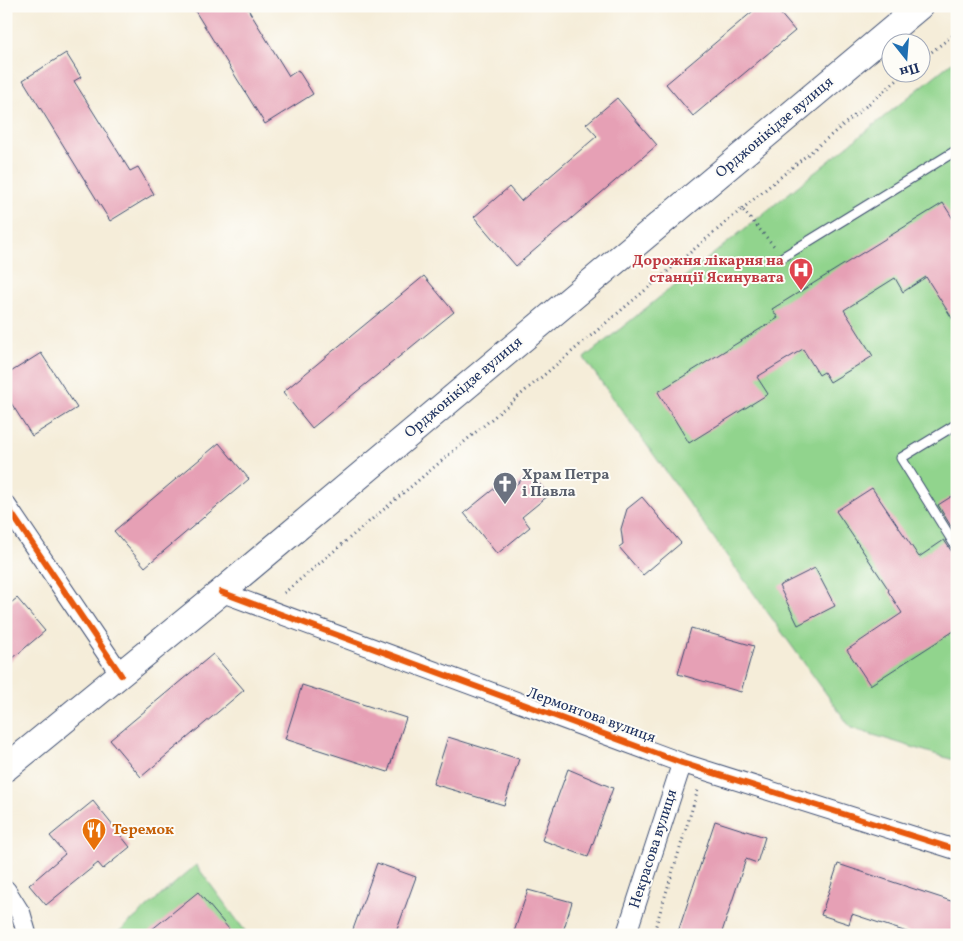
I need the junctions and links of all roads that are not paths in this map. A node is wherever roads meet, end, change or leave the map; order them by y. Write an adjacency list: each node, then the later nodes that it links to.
1 (920, 6): 7 (main road, Орджонікідзе вулиця)
2 (957, 150): 3 (lane)
3 (783, 257)
4 (957, 424): 6 (lane)
5 (6, 505): 8 (street)
6 (957, 548)
7 (220, 592): 8 (main road, Орджонікідзе вулиця); 9 (street, Лермонтова вулиця)
8 (121, 675): 10 (main road, Орджонікідзе вулиця)
9 (682, 763): 11 (street, Лермонтова вулиця); 14 (street, Некрасова вулиця)
10 (6, 768)
11 (957, 850)
12 (6, 890): 13 (street)
13 (26, 935)
14 (626, 935)

